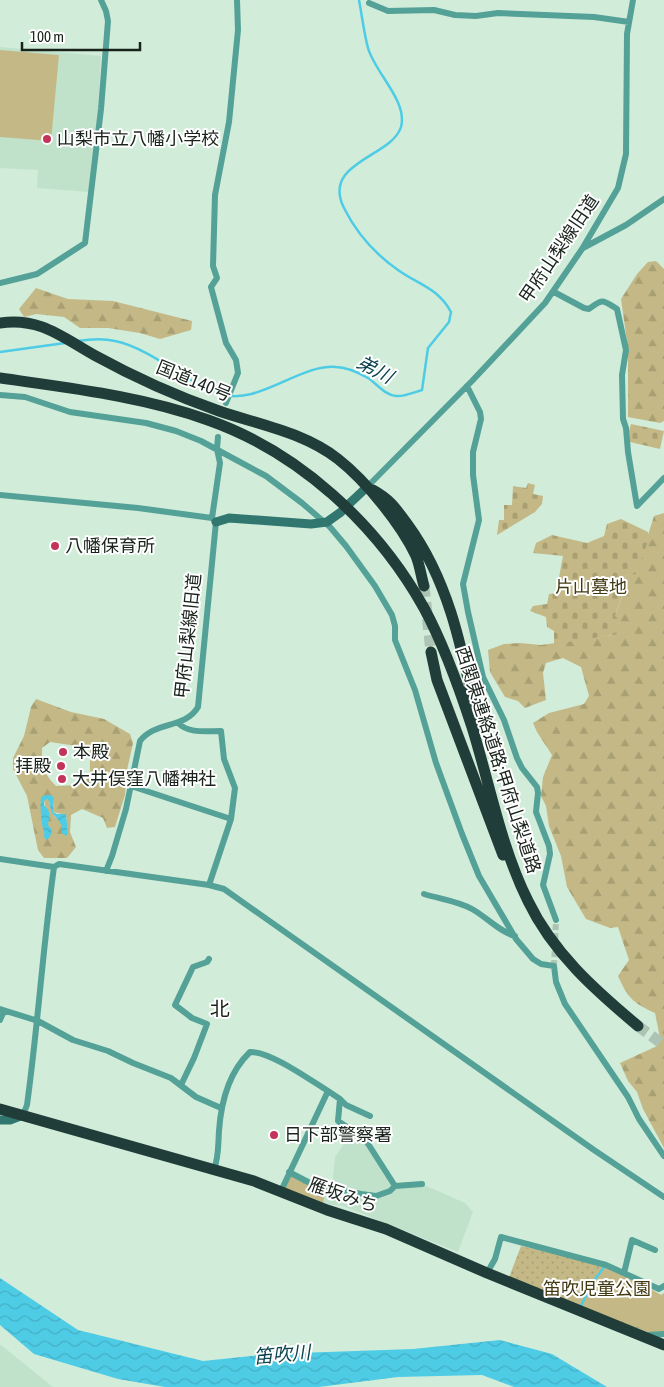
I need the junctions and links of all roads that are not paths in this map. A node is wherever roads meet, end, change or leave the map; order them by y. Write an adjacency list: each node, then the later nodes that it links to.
1 (101, 0): 8 (street)
2 (237, 0): 14 (street)
3 (633, 0): 5 (street, 甲府山梨線旧道)
4 (369, 3): 5 (street)
5 (628, 22): 7 (street, 甲府山梨線旧道)
6 (664, 199): 7 (street)
7 (582, 249): 9 (street, 甲府山梨線旧道)
8 (0, 283)
9 (554, 292): 12 (street, 甲府山梨線旧道); 17 (street)
10 (0, 323): 18 (highway, 国道140号)
11 (0, 378): 32 (highway, 西関東連絡道路;甲府山梨道路)
12 (467, 386): 18 (street, 甲府山梨線旧道); 36 (street)
13 (0, 395): 16 (street)
14 (226, 403)
15 (218, 437): 16 (street, 甲府山梨線旧道)
16 (217, 449): 22 (street, 甲府山梨線旧道); 23 (street)
17 (664, 478)
18 (367, 487): 20 (street, 甲府山梨線旧道); 24 (highway); 32 (highway)
19 (0, 495): 22 (street)
20 (350, 503)
21 (341, 512): 23 (street)
22 (214, 520): 23 (street); 26 (street, 甲府山梨線旧道)
23 (324, 523): 37 (street)
24 (424, 586)
25 (430, 652): 35 (highway)
26 (178, 723): 27 (street, 甲府山梨線旧道); 28 (street)
27 (131, 786): 28 (street); 31 (street, 甲府山梨線旧道)
28 (231, 818): 33 (street)
29 (0, 858): 30 (street)
30 (54, 867): 31 (street); 41 (street)
31 (106, 871): 33 (street)
32 (515, 871): 35 (highway, 西関東連絡道路;甲府山梨道路)
33 (209, 885): 57 (street)
34 (424, 894): 37 (street)
35 (529, 903): 42 (highway, 西関東連絡道路;甲府山梨道路)
36 (556, 920)
37 (515, 936): 51 (street)
38 (210, 959): 43 (street)
39 (2, 1010): 40 (street); 41 (street)
40 (0, 1020)
41 (38, 1021): 43 (street); 48 (street)
42 (638, 1026)
43 (181, 1085): 46 (street)
44 (328, 1091): 45 (street); 46 (street); 53 (street)
45 (340, 1099): 49 (street); 55 (street)
46 (221, 1108): 52 (street)
47 (0, 1109): 48 (highway, 雁坂みち)
48 (23, 1115): 50 (street); 52 (highway, 雁坂みち)
49 (370, 1116)
50 (0, 1120)
51 (664, 1156)
52 (214, 1169): 56 (highway, 雁坂みち)
53 (289, 1172): 55 (street); 56 (street)
54 (422, 1184): 55 (street)
55 (395, 1186)
56 (281, 1191): 60 (highway, 雁坂みち)
57 (664, 1197)
58 (655, 1250): 59 (street)
59 (624, 1272): 60 (street); 61 (street)
60 (487, 1273): 62 (highway, 雁坂みち)
61 (664, 1286)
62 (657, 1339)

